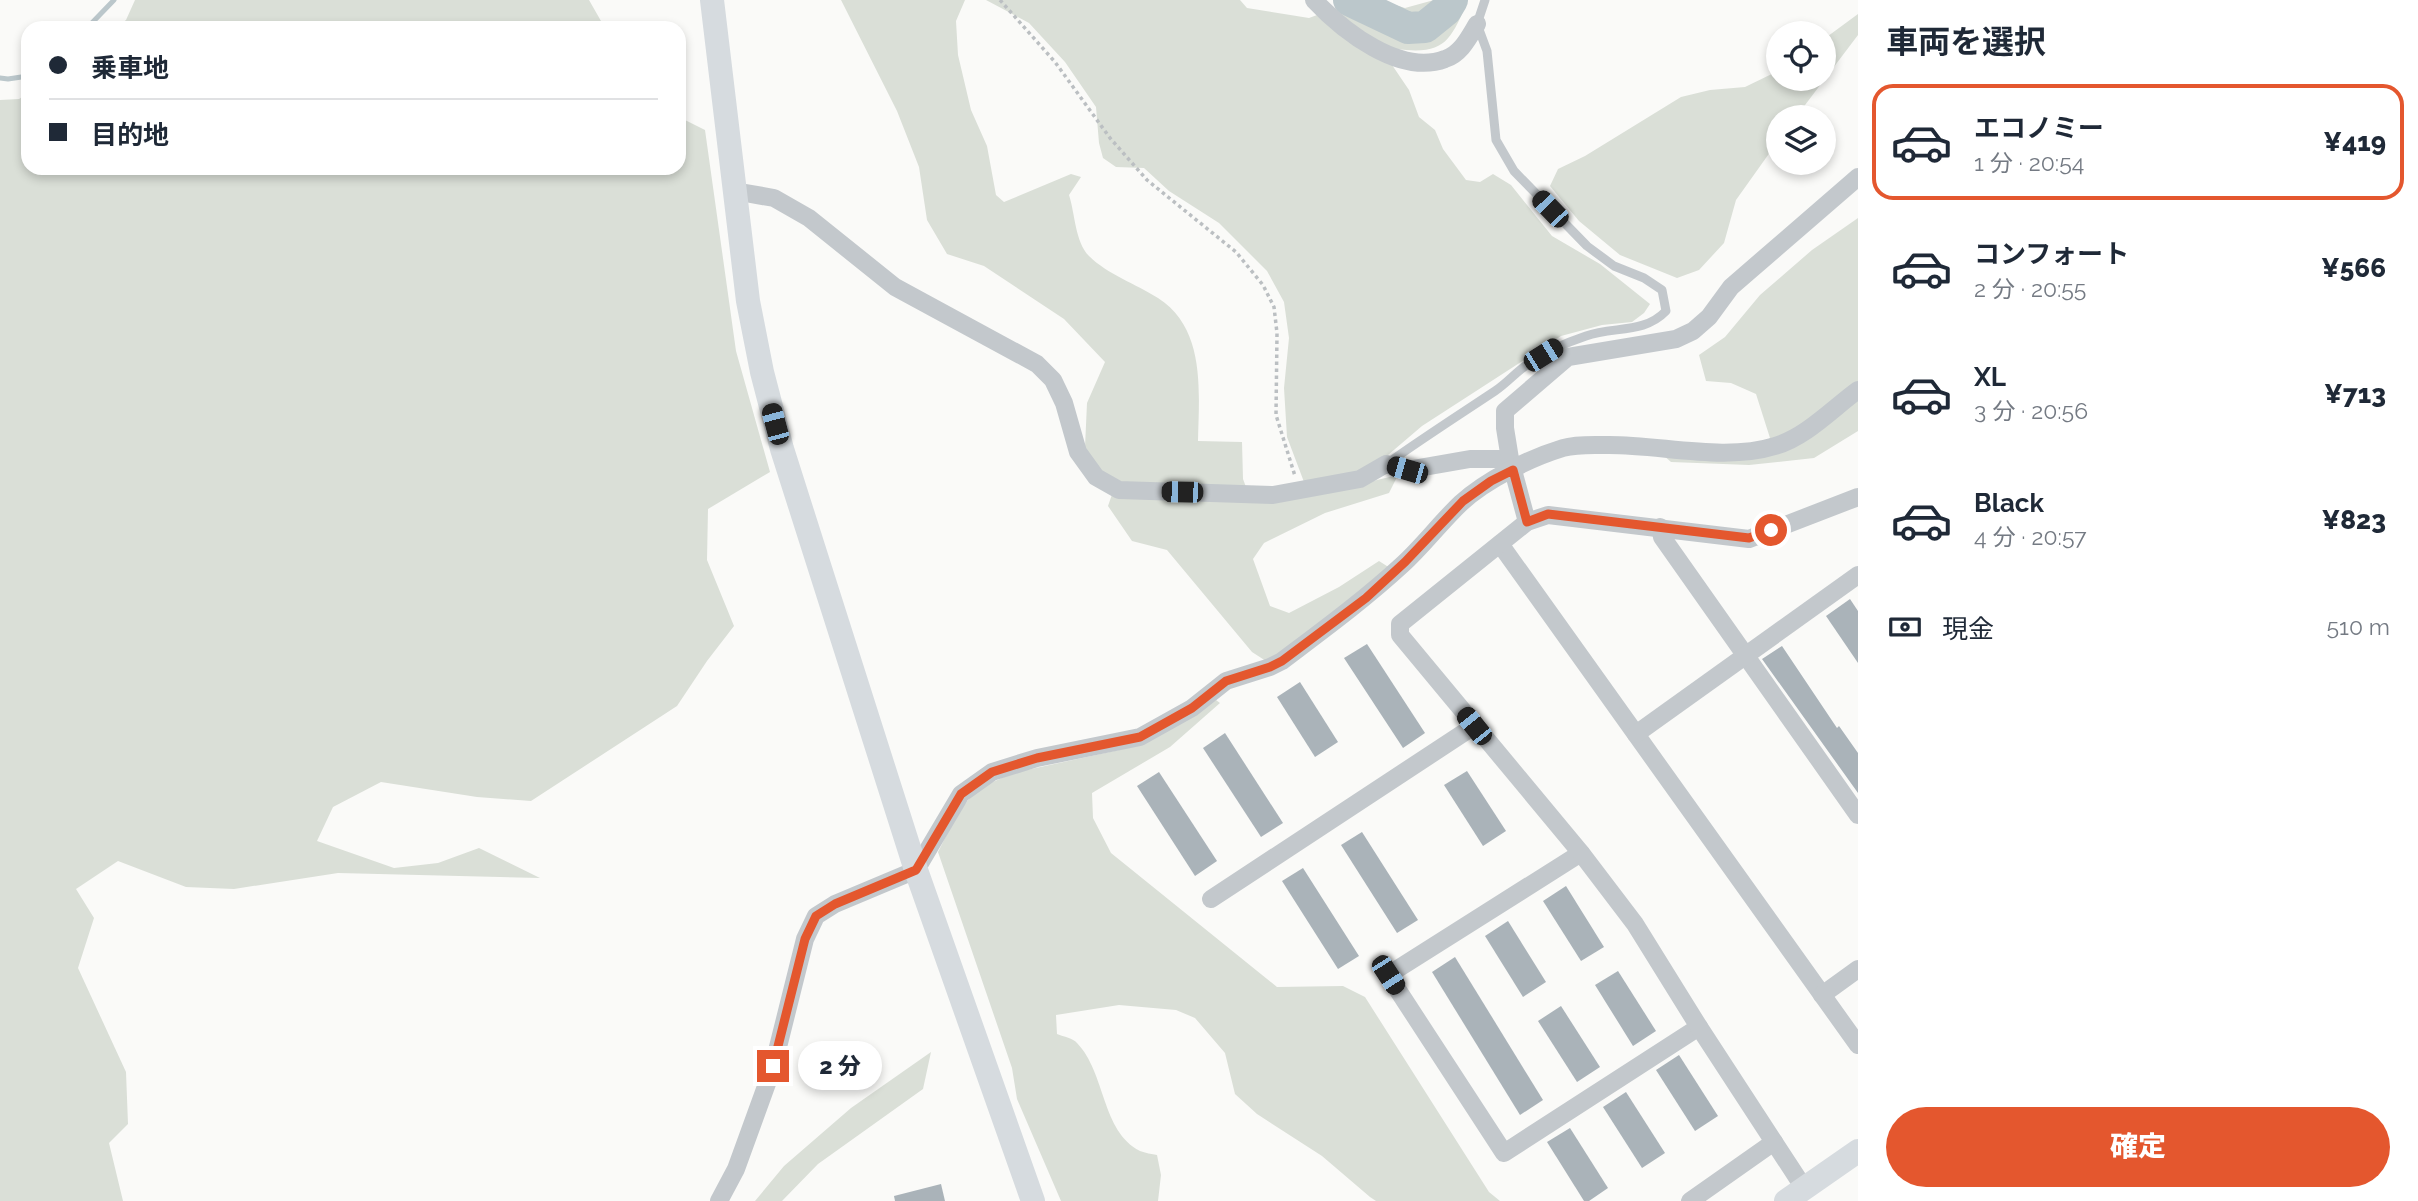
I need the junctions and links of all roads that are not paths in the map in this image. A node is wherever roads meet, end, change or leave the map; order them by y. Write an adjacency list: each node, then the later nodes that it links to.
1 (712, 0): 6 (street)
2 (1314, 0): 4 (street)
3 (1485, 0): 4 (lane)
4 (1477, 24): 8 (lane)
5 (1858, 177): 9 (street)
6 (734, 191): 8 (street); 20 (street)
7 (1858, 390): 9 (street)
8 (1386, 464): 9 (street)
9 (1511, 465): 11 (street); 20 (street)
10 (1858, 497): 12 (street)
11 (1527, 522): 12 (street); 13 (street)
12 (1660, 527): 15 (street)
13 (1500, 544): 16 (street); 17 (street)
14 (1856, 582): 15 (street)
15 (1746, 656): 17 (street); 18 (street)
16 (1474, 726): 19 (street); 21 (street)
17 (1636, 734): 23 (street)
18 (1858, 816)
19 (1580, 853): 24 (street); 24 (street)
20 (916, 870): 29 (street); 30 (street)
21 (1211, 900)
22 (1858, 969): 23 (street)
23 (1822, 995): 25 (street)
24 (1699, 1027): 26 (street)
25 (1858, 1045)
26 (1774, 1142): 28 (street); 31 (street)
27 (1858, 1151): 28 (street)
28 (1795, 1195)
29 (719, 1201)
30 (1033, 1201)
31 (1690, 1201)

